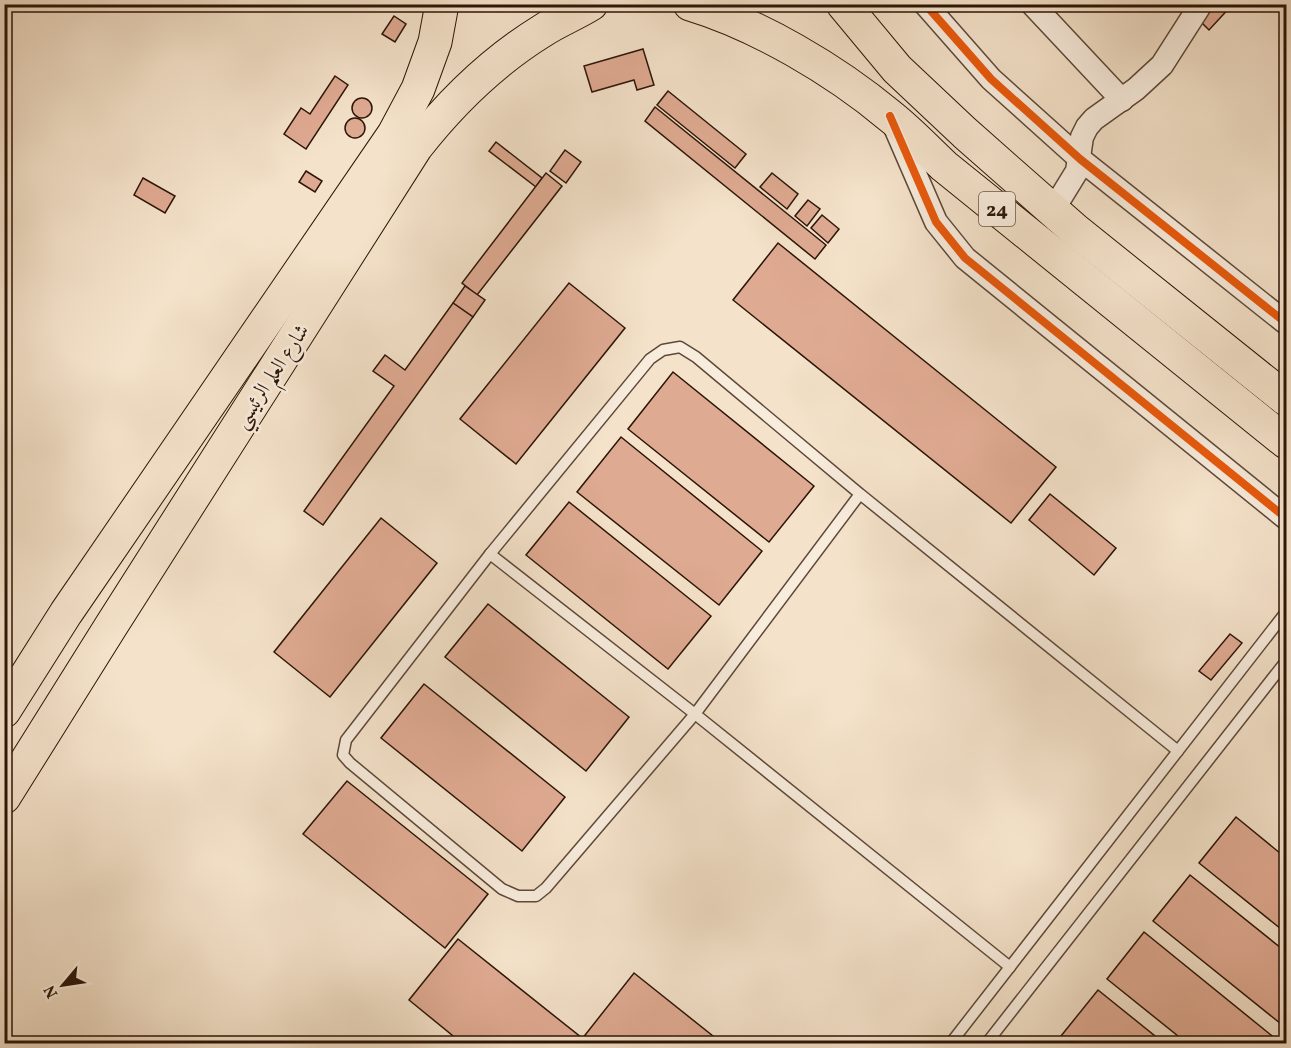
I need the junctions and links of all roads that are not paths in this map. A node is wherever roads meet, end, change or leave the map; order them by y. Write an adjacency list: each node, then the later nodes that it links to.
1 (442, 4): 10 (main road, شارع العلم الرئيسي)
2 (591, 4): 10 (main road, شارع العلم الرئيسي)
3 (690, 4): 9 (main road, 24)
4 (843, 4): 12 (main road, 24)
5 (926, 4): 11 (street)
6 (1032, 4): 8 (street)
7 (1201, 4): 8 (street)
8 (1122, 99): 11 (street)
9 (890, 116): 15 (main road, 24); 17 (street)
10 (405, 141): 21 (main road, شارع العلم الرئيسي); 24 (main road, شارع العلم الرئيسي)
11 (1080, 159): 12 (street); 13 (street)
12 (1053, 210): 14 (main road, 24)
13 (1287, 323)
14 (1287, 399)
15 (1287, 442)
16 (860, 494): 18 (lane); 22 (lane); 23 (lane)
17 (1287, 518)
18 (490, 554): 22 (lane); 22 (lane)
19 (1287, 612): 23 (lane)
20 (1287, 661): 27 (lane)
21 (4, 711)
22 (694, 714): 25 (lane)
23 (1178, 751): 25 (lane)
24 (4, 797)
25 (1010, 967): 26 (lane)
26 (950, 1044)
27 (986, 1044)

